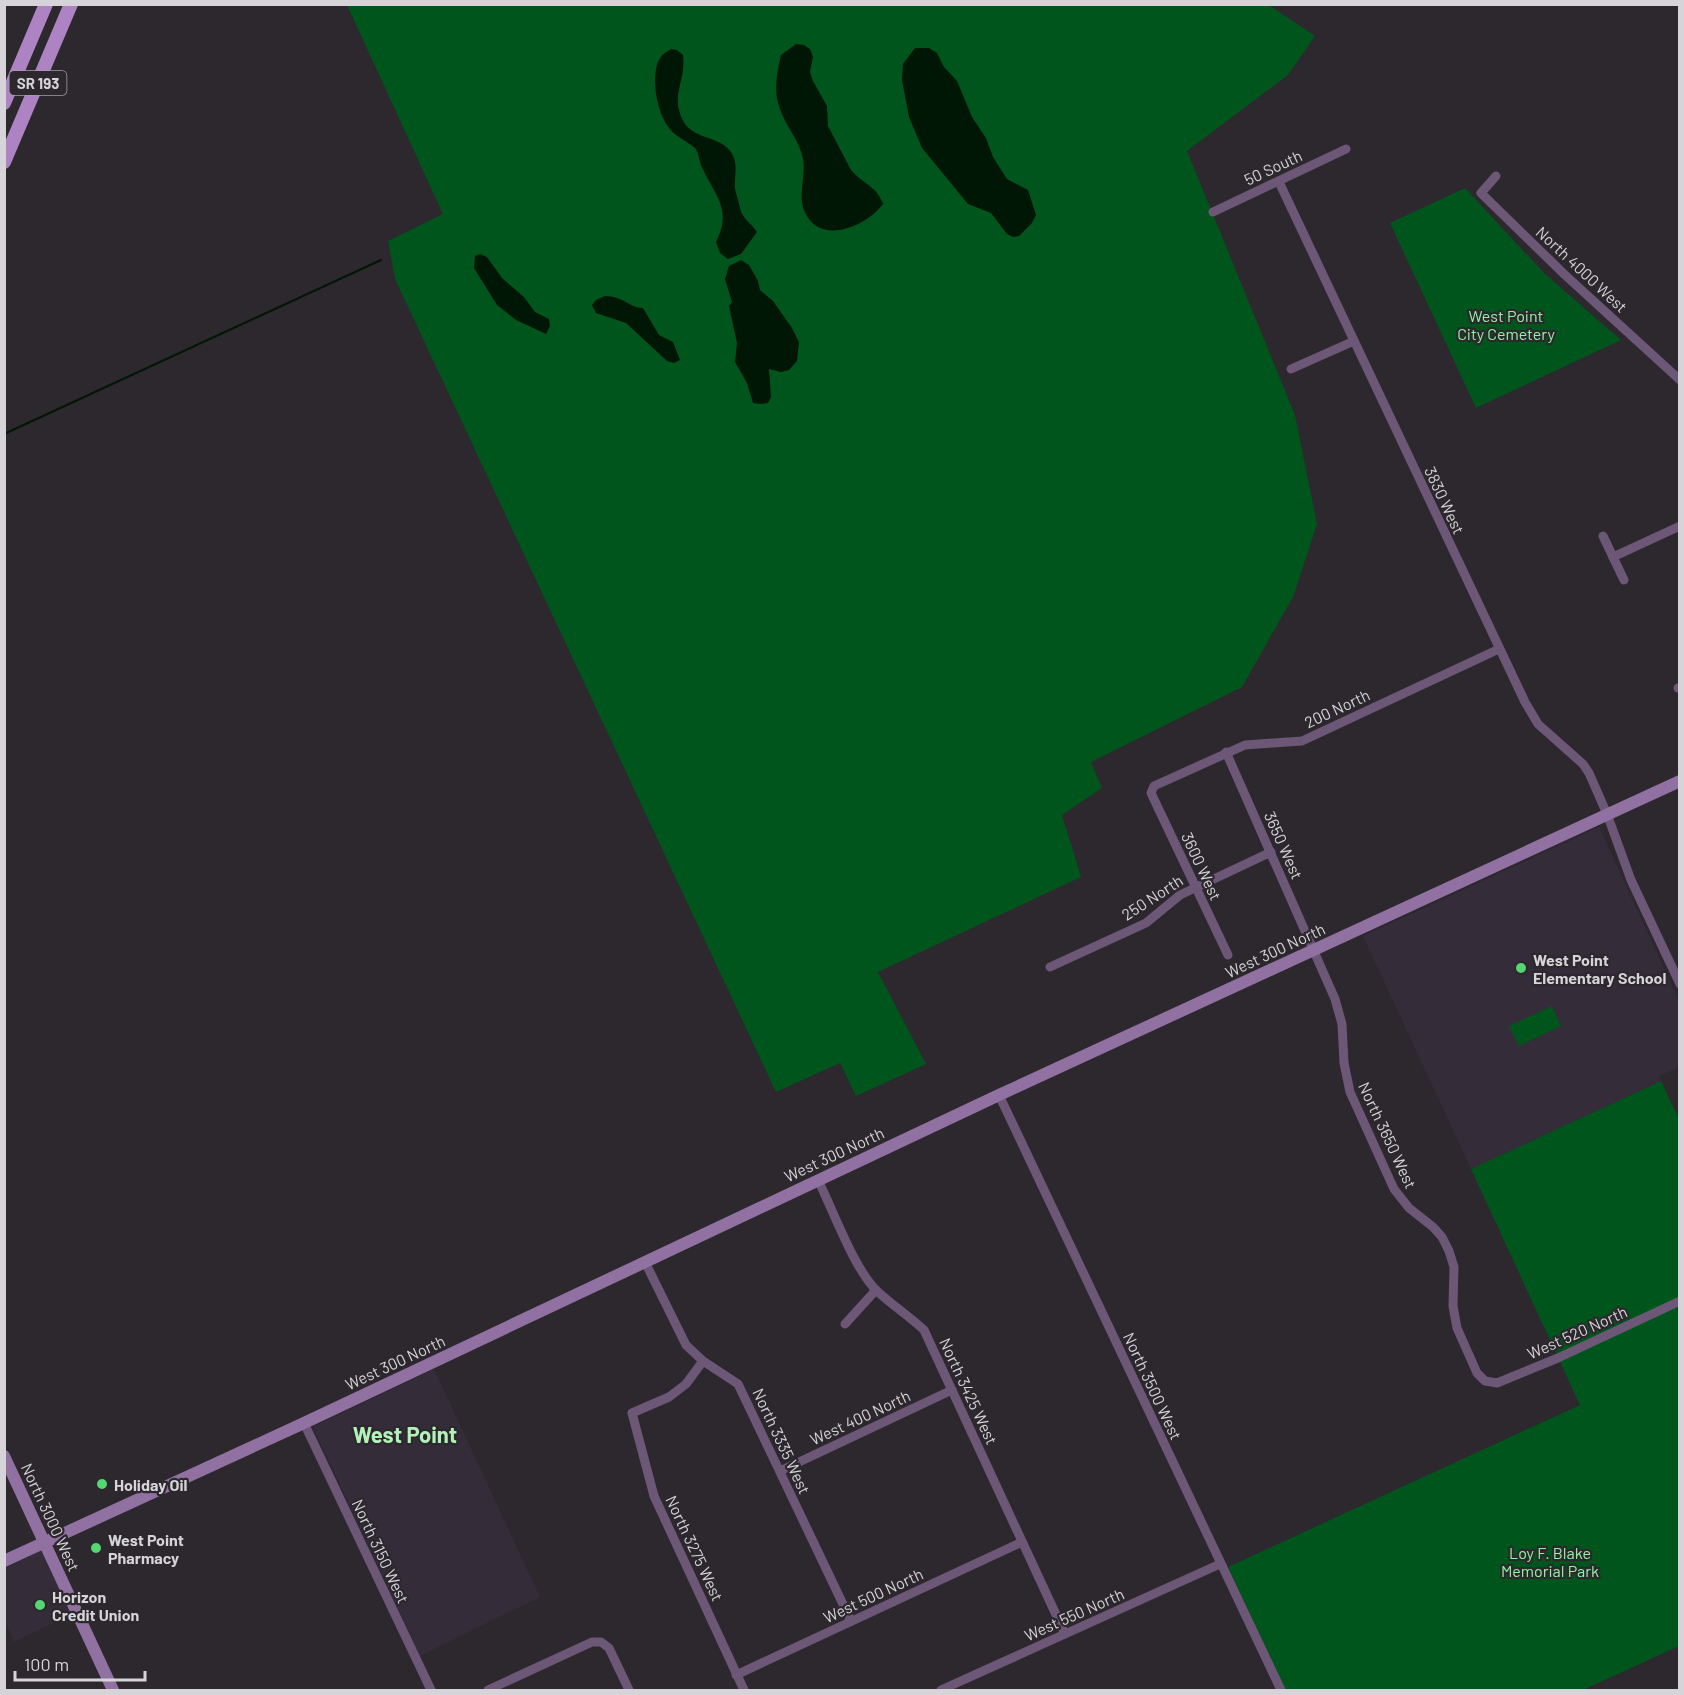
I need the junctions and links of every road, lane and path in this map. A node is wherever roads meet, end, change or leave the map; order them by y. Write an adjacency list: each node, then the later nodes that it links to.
1 (46, 4): 3 (main road, SR 193)
2 (71, 4): 5 (main road, SR 193)
3 (4, 103)
4 (1346, 149): 7 (street, 50 South)
5 (4, 162)
6 (1496, 176): 11 (street, North 4000 West)
7 (1279, 182): 8 (street, 50 South); 9 (street, 3830 West)
8 (1213, 212)
9 (1354, 341): 10 (street); 16 (street, 3830 West)
10 (1291, 369)
11 (1680, 381)
12 (1680, 526): 14 (street)
13 (1603, 536): 14 (street)
14 (1613, 557): 15 (street)
15 (1624, 580)
16 (1499, 649): 17 (street, 200 North); 20 (street, 3830 West)
17 (1226, 752): 19 (street, 200 North); 21 (street, 3650 West)
18 (1680, 781): 20 (main road, West 300 North)
19 (1151, 789): 22 (street, 3600 West)
20 (1607, 814): 23 (main road, West 300 North); 26 (street, 3830 West)
21 (1271, 852): 22 (street, 250 North); 23 (street, 3650 West)
22 (1195, 887): 24 (street, 3600 West); 25 (street, 250 North)
23 (1314, 950): 27 (main road, West 300 North); 34 (street, North 3650 West)
24 (1228, 955)
25 (1050, 968)
26 (1680, 984)
27 (999, 1095): 28 (main road, West 300 North); 42 (street, North 3500 West)
28 (818, 1180): 29 (main road, West 300 North); 30 (street, North 3425 West)
29 (645, 1262): 33 (street, North 3335 West); 36 (main road, West 300 North)
30 (876, 1290): 32 (street); 35 (street, North 3425 West)
31 (1680, 1301): 34 (street, West 520 North)
32 (845, 1324)
33 (704, 1361): 38 (street, North 3335 West); 45 (street, North 3275 West)
34 (1485, 1381)
35 (952, 1390): 38 (street, West 400 North); 40 (street, North 3425 West)
36 (304, 1424): 39 (main road, West 300 North); 47 (street, North 3150 West)
37 (4, 1456): 39 (main road, North 3000 West)
38 (780, 1471): 43 (street, North 3335 West)
39 (44, 1542): 41 (main road, West 300 North); 46 (main road, North 3000 West)
40 (1022, 1542): 43 (street, West 500 North); 44 (street, North 3425 West)
41 (4, 1561)
42 (1220, 1564): 44 (street, West 550 North); 52 (street, North 3500 West)
43 (851, 1621): 45 (street, West 500 North)
44 (1065, 1634): 51 (street, West 550 North)
45 (736, 1675): 50 (street, North 3275 West)
46 (113, 1690)
47 (431, 1690)
48 (488, 1690): 49 (street)
49 (629, 1690)
50 (744, 1690)
51 (940, 1690)
52 (1281, 1690)

